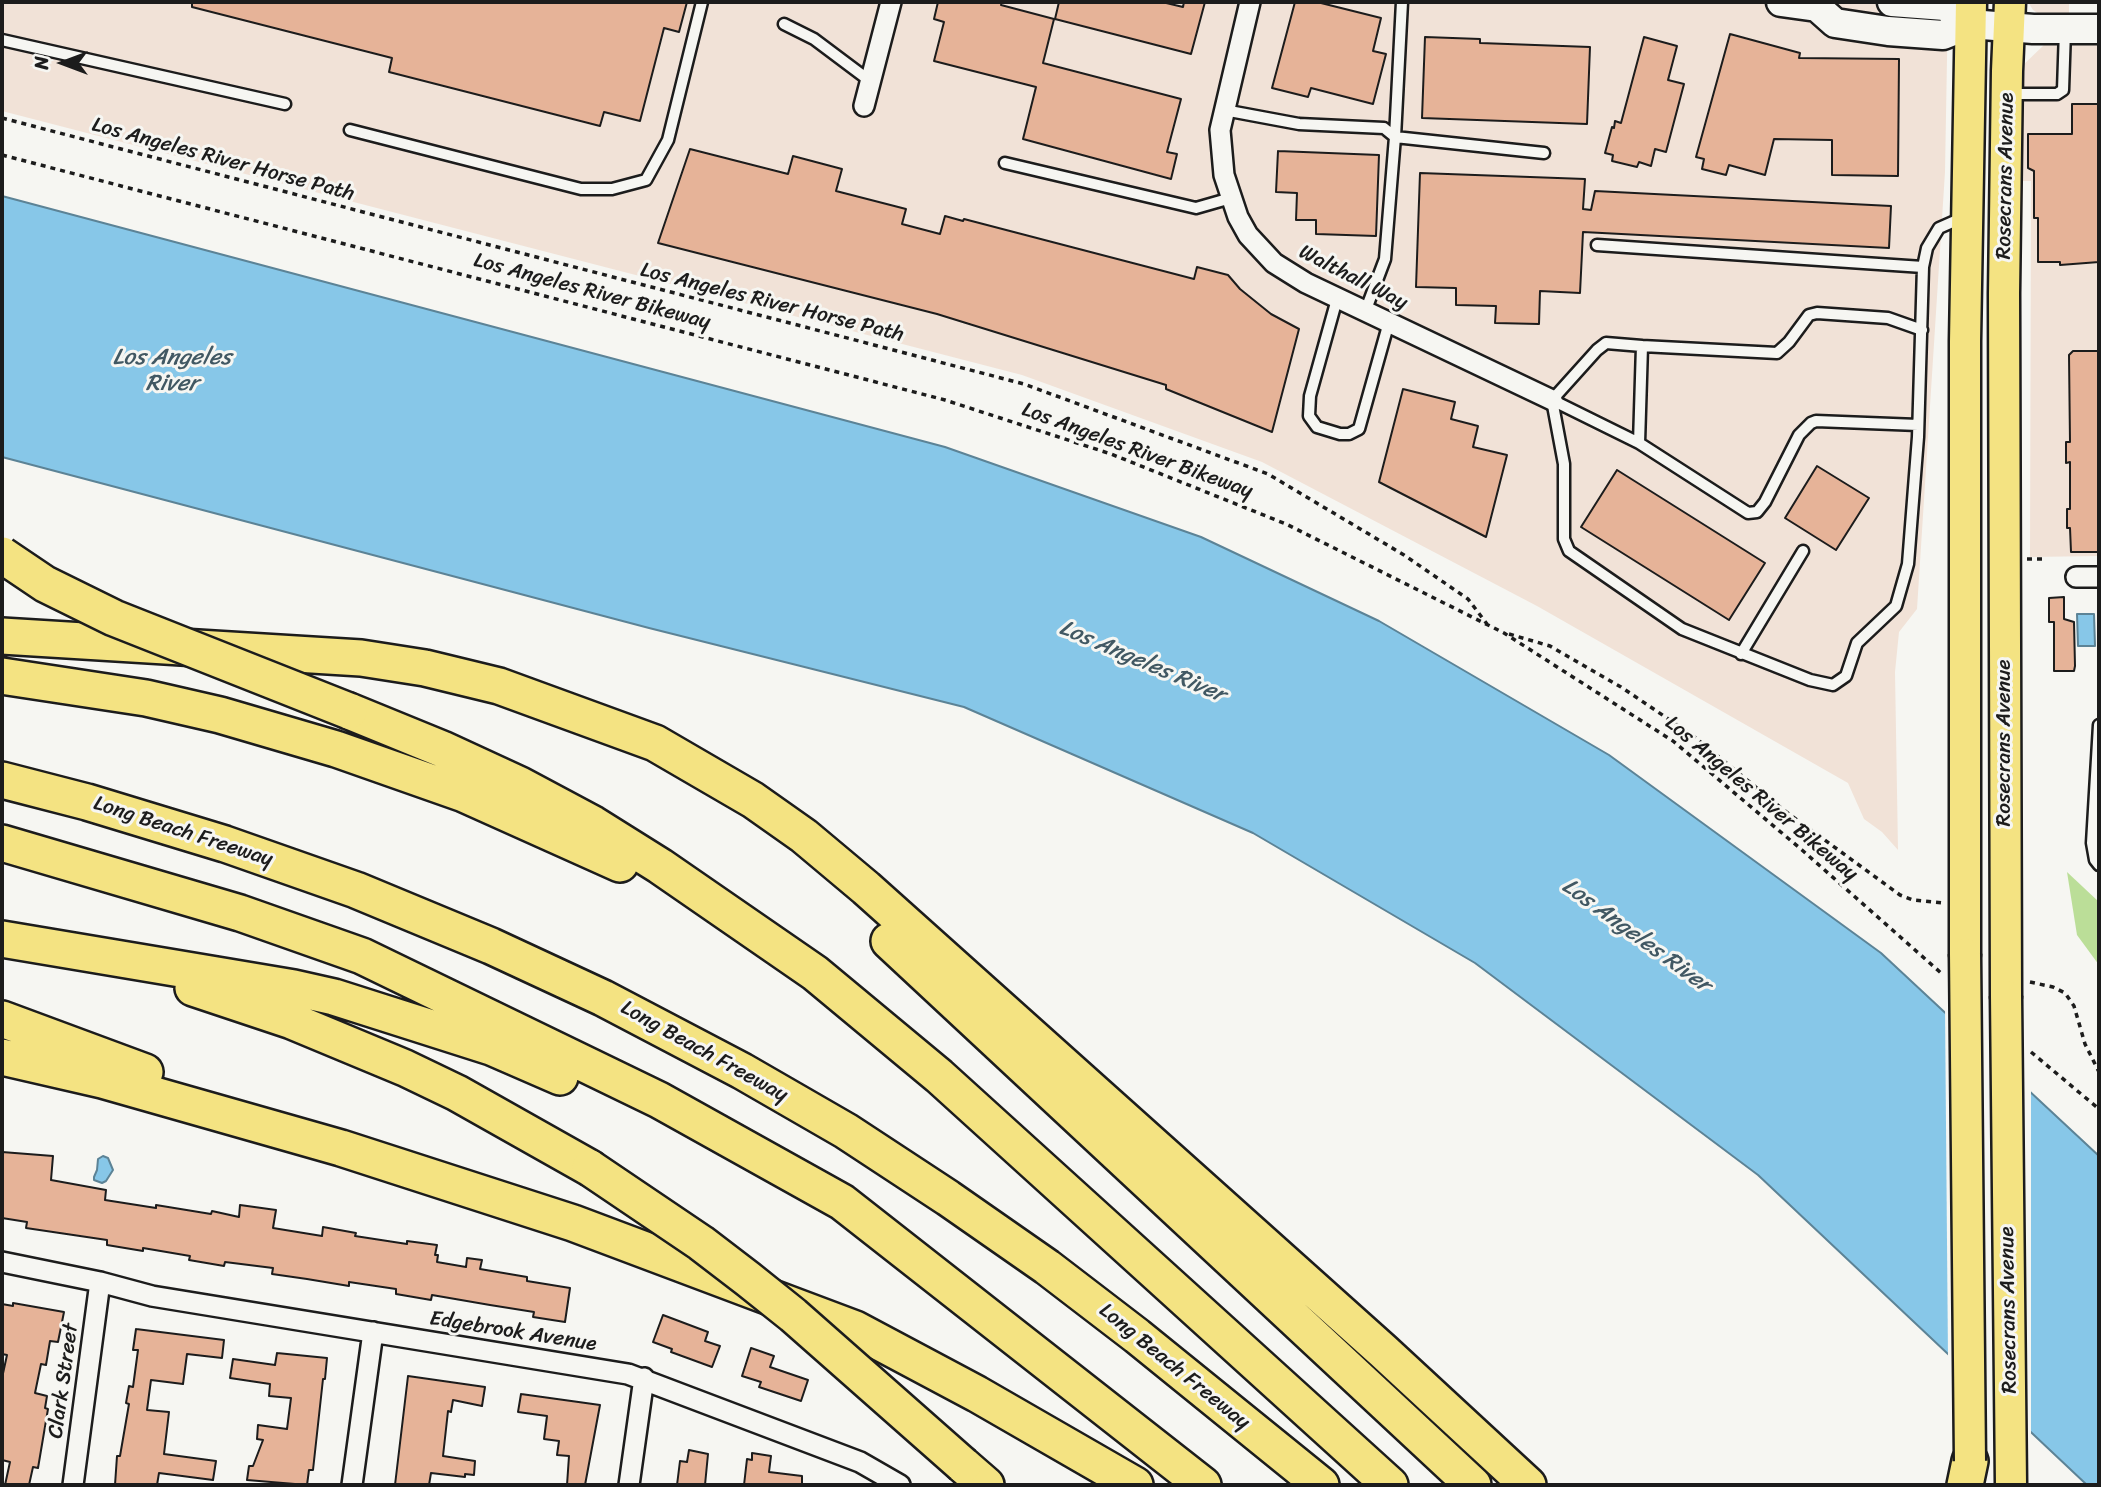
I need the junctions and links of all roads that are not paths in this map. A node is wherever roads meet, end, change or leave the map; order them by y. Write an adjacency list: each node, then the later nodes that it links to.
1 (702, 2): 19 (lane)
2 (891, 2): 14 (street)
3 (1251, 2): 18 (street, Walthall Way)
4 (1402, 2): 20 (lane)
5 (1782, 2): 7 (street)
6 (1903, 2): 8 (street)
7 (1821, 4): 8 (street)
8 (1971, 13): 9 (street); 24 (main road, Rosecrans Avenue)
9 (2010, 15): 11 (street); 15 (main road, Rosecrans Avenue)
10 (784, 24): 14 (lane)
11 (2065, 29): 12 (street); 15 (lane)
12 (2099, 29)
13 (2, 40): 16 (lane)
14 (870, 80): 17 (street)
15 (2007, 94): 69 (main road, Rosecrans Avenue, bridge)
16 (285, 104)
17 (864, 106)
18 (1223, 110): 20 (lane); 23 (street, Walthall Way)
19 (350, 130)
20 (1395, 137): 21 (lane); 28 (lane)
21 (1545, 153)
22 (1005, 163): 23 (lane)
23 (1231, 198): 27 (street, Walthall Way)
24 (1968, 215): 26 (lane); 58 (main road, Rosecrans Avenue, bridge)
25 (1597, 245): 26 (lane)
26 (1923, 267): 30 (lane)
27 (1337, 299): 28 (street, Walthall Way); 29 (lane)
28 (1366, 312): 29 (street, Walthall Way)
29 (1389, 322): 32 (street, Walthall Way)
30 (1922, 330): 31 (lane); 33 (lane)
31 (1643, 345): 32 (lane); 34 (lane)
32 (1552, 400): 34 (lane); 40 (lane)
33 (1918, 425): 34 (lane); 40 (lane)
34 (1639, 443)
35 (1803, 551): 40 (lane)
36 (2, 555): 47 (highway, bridge)
37 (2076, 577): 38 (street)
38 (2099, 577)
39 (2, 636): 42 (highway)
40 (1741, 654)
41 (2, 676): 47 (highway)
42 (598, 723): 67 (highway); 68 (highway)
43 (2099, 725): 46 (lane)
44 (2, 780): 65 (highway, Long Beach Freeway)
45 (2, 843): 51 (highway)
46 (2099, 865)
47 (728, 915): 66 (highway)
48 (4, 939): 51 (highway); 57 (highway, bridge)
49 (2, 1019): 52 (highway)
50 (2, 1057): 52 (highway)
51 (659, 1100): 64 (highway)
52 (341, 1148): 63 (highway)
53 (2, 1262): 54 (street, Edgebrook Avenue)
54 (100, 1282): 55 (street, Edgebrook Avenue); 59 (street, Clark Street)
55 (373, 1332): 56 (street, Edgebrook Avenue); 60 (street)
56 (643, 1378): 61 (street); 62 (street, Edgebrook Avenue)
57 (975, 1475)
58 (1968, 1477)
59 (73, 1485)
60 (352, 1485)
61 (629, 1485)
62 (900, 1485)
63 (1136, 1485)
64 (1203, 1485)
65 (1321, 1485)
66 (1390, 1485)
67 (1473, 1485)
68 (1528, 1485)
69 (2011, 1485)

